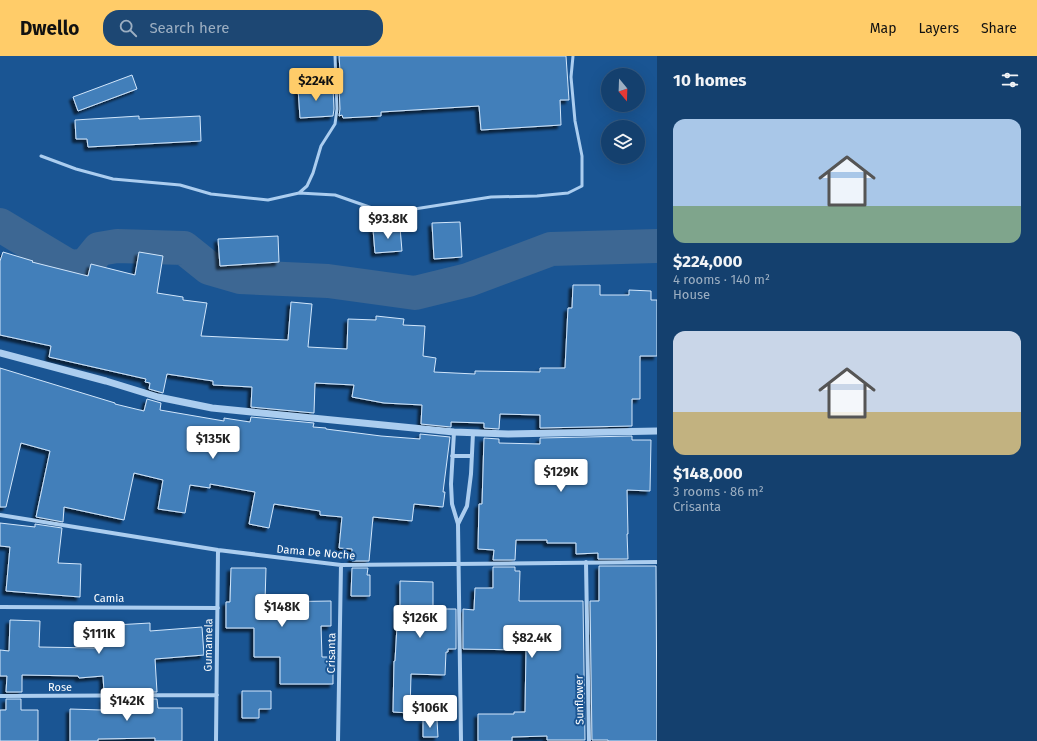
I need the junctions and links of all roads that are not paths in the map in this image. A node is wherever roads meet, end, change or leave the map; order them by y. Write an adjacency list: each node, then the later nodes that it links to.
1 (335, 56): 4 (lane)
2 (573, 56): 4 (lane)
3 (41, 156): 4 (lane)
4 (299, 193)
5 (0, 353): 7 (street)
6 (657, 431): 8 (street)
7 (454, 432): 8 (street); 9 (street)
8 (473, 433): 10 (street)
9 (452, 456): 10 (street); 12 (street)
10 (472, 456): 12 (street)
11 (0, 515): 13 (street, Dama De Noche)
12 (458, 524): 16 (street)
13 (218, 550): 17 (street, Dama De Noche); 19 (street, Gumamela)
14 (586, 562): 15 (street, Dama De Noche); 16 (street, Dama De Noche); 25 (street, Sunflower)
15 (657, 562)
16 (459, 563): 17 (street, Dama De Noche); 24 (street)
17 (341, 565): 23 (street, Crisanta)
18 (0, 607): 19 (street, Camia)
19 (218, 608): 21 (street, Gumamela)
20 (0, 696): 21 (street, Rose)
21 (217, 696): 22 (street, Gumamela)
22 (216, 741)
23 (338, 741)
24 (461, 741)
25 (589, 741)

